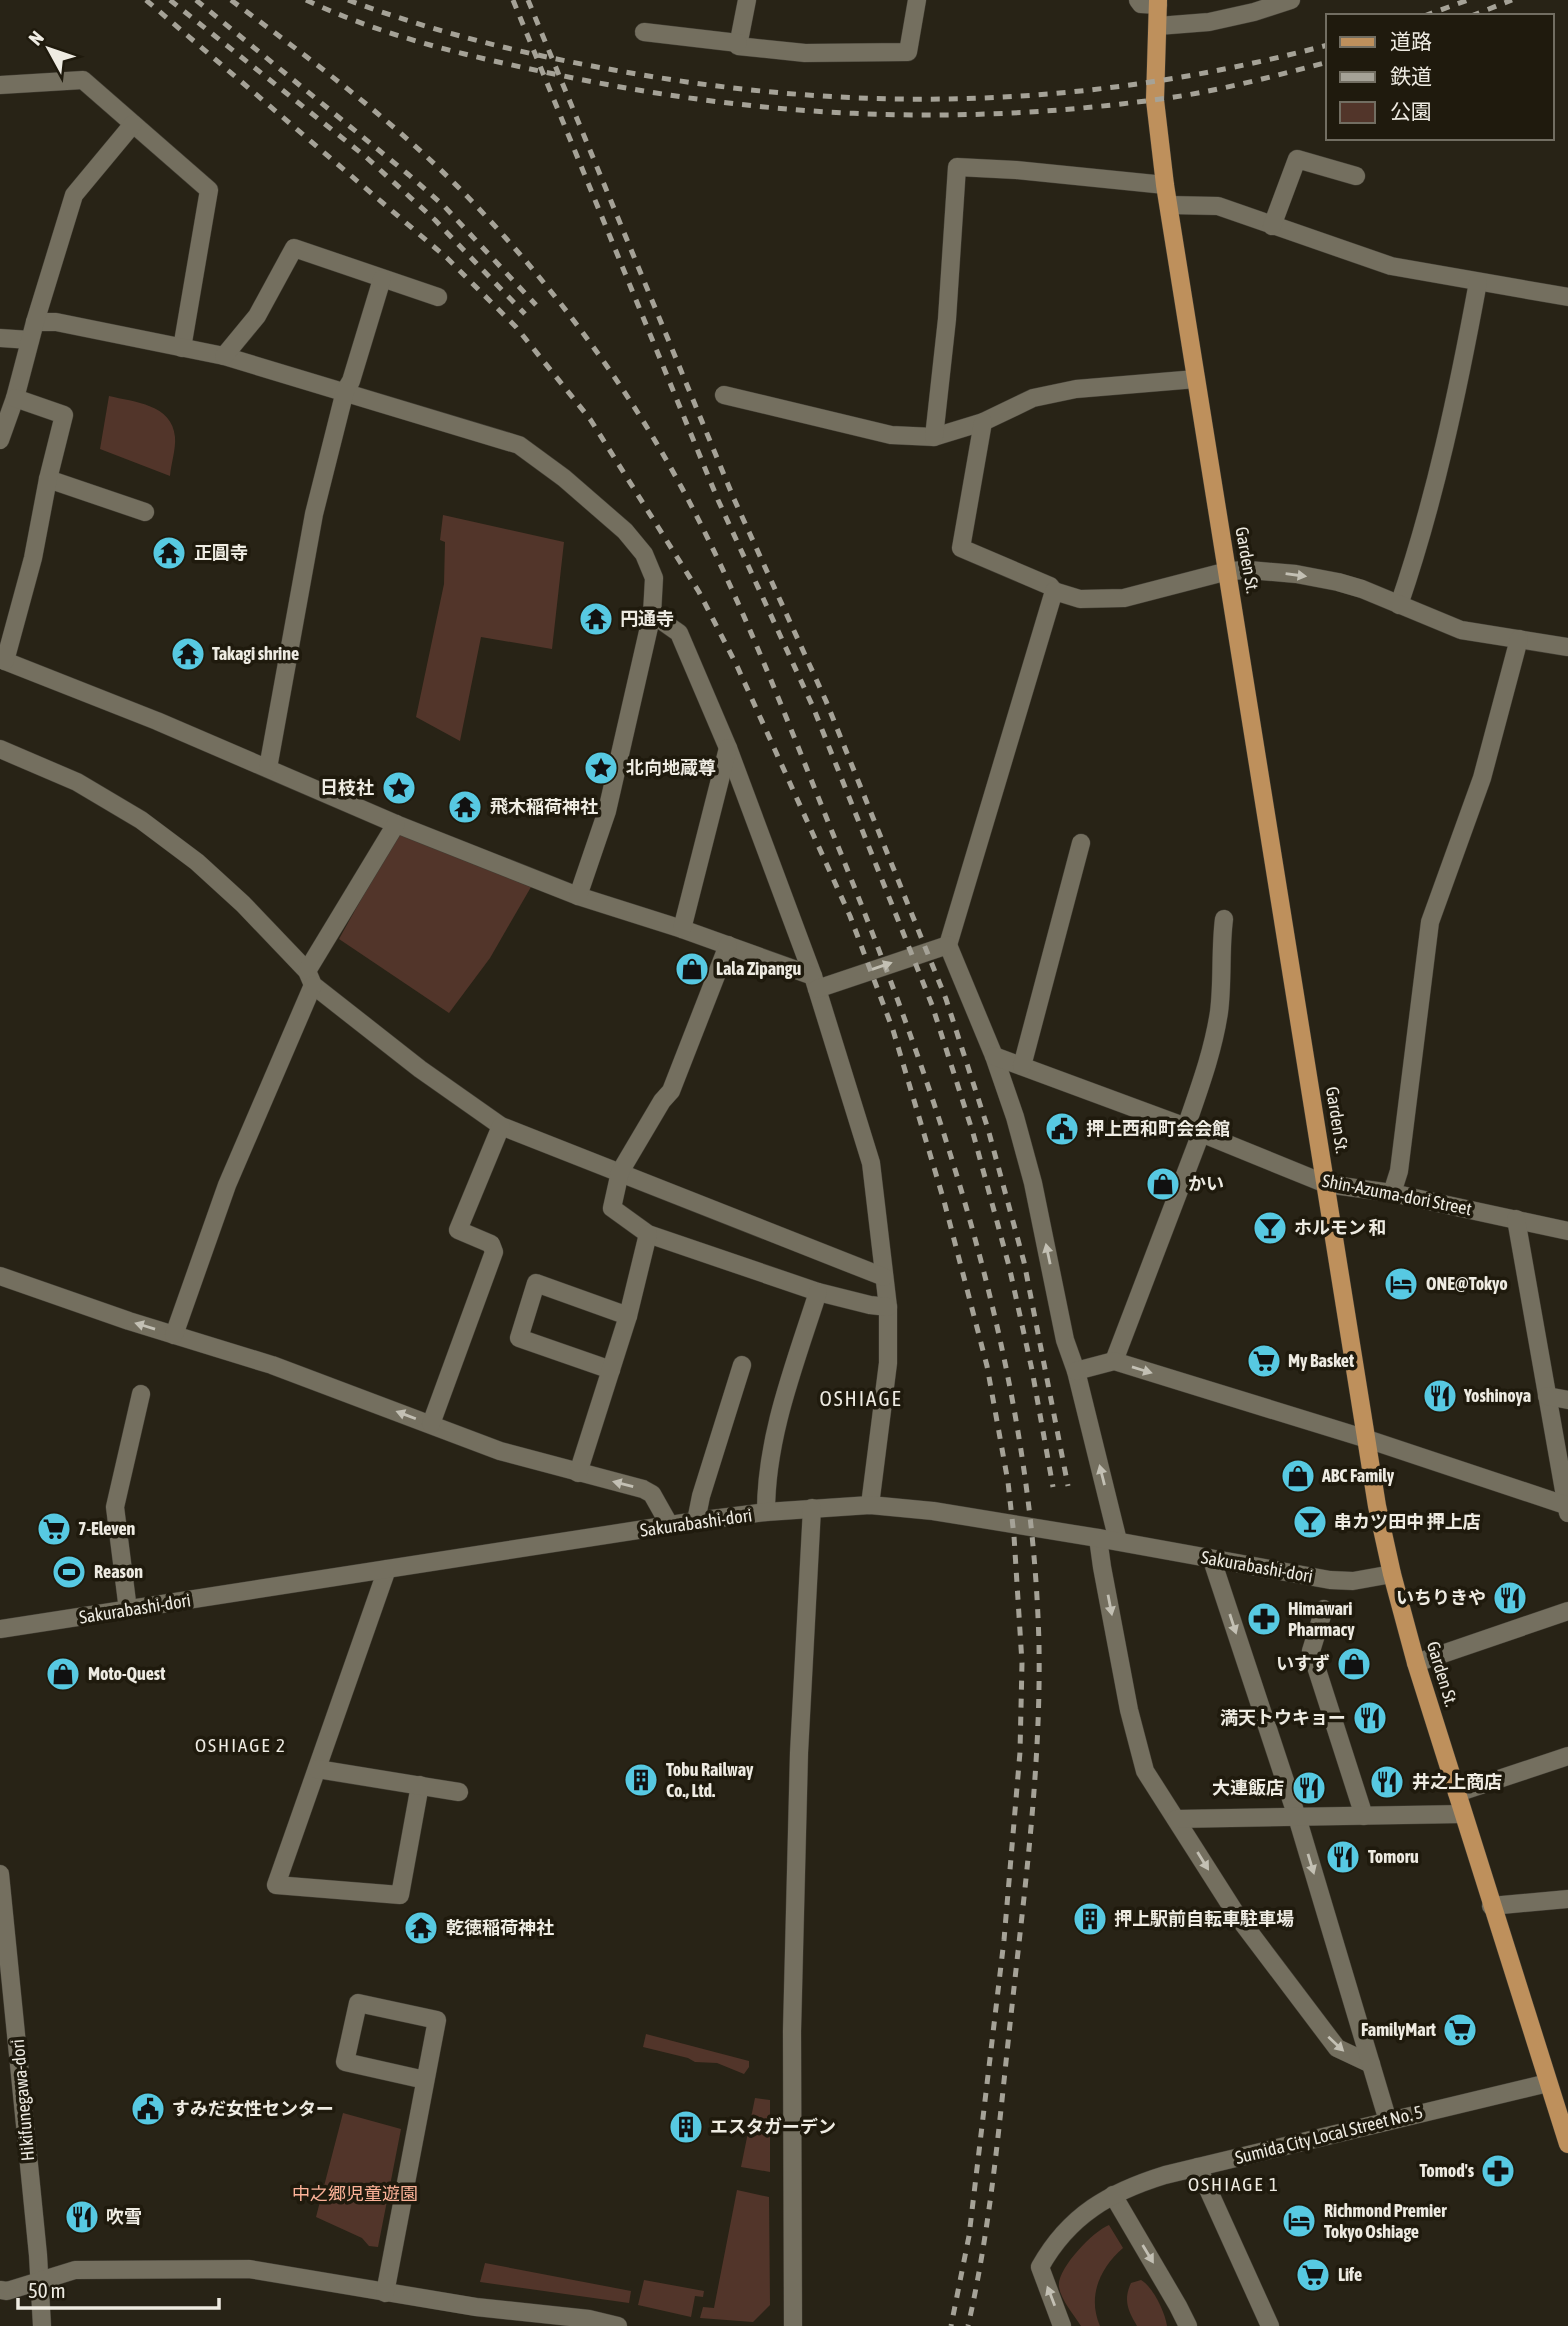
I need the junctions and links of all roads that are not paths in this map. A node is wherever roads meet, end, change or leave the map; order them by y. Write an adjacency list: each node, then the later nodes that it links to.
1 (747, 0): 8 (street)
2 (917, 0): 8 (street)
3 (1138, 0): 5 (street)
4 (1291, 0): 6 (street)
5 (1158, 3): 6 (main road, Garden St.)
6 (1158, 26): 12 (main road, Garden St.)
7 (644, 32): 8 (street)
8 (738, 43)
9 (0, 85): 10 (street)
10 (132, 124): 19 (street); 22 (street)
11 (1356, 176): 14 (street)
12 (1165, 185): 13 (main road, Garden St.); 29 (street)
13 (1169, 205): 14 (street); 24 (main road, Garden St.)
14 (1272, 226): 16 (street)
15 (382, 279): 17 (street); 23 (street); 25 (street)
16 (1478, 282): 18 (street); 35 (street)
17 (438, 296)
18 (1568, 298)
19 (35, 322): 21 (street); 22 (street)
20 (0, 338): 21 (street)
21 (30, 340): 27 (street)
22 (182, 348): 23 (street)
23 (224, 356): 25 (street)
24 (1196, 379): 28 (street); 33 (main road, Garden St.)
25 (345, 391): 36 (street); 42 (street)
26 (724, 396): 29 (street)
27 (15, 398): 30 (street); 31 (street)
28 (984, 422): 29 (street); 34 (street)
29 (934, 437)
30 (0, 440)
31 (48, 479): 32 (street); 39 (street)
32 (145, 512)
33 (1228, 571): 34 (street); 35 (street, one-way to 35); 57 (main road, Garden St.)
34 (1054, 591): 49 (street)
35 (1399, 605): 37 (street)
36 (652, 614): 40 (street); 45 (street)
37 (1519, 639): 38 (street); 58 (street)
38 (1568, 647)
39 (3, 660): 42 (street)
40 (728, 748): 47 (street); 51 (street)
41 (0, 749): 50 (street)
42 (268, 768): 43 (street)
43 (397, 824): 45 (street); 50 (street)
44 (1081, 844): 53 (street)
45 (578, 896): 47 (street)
46 (1224, 919): 55 (street)
47 (682, 929): 48 (street)
48 (728, 945): 51 (street); 56 (street)
49 (948, 945): 51 (street, one-way to 49); 52 (street)
50 (310, 978): 54 (street); 67 (street)
51 (815, 983): 63 (street)
52 (994, 1056): 53 (street, Shin-Azuma-dori Street); 71 (street, one-way to 52)
53 (1022, 1066): 55 (street, Shin-Azuma-dori Street)
54 (501, 1126): 56 (street); 75 (street)
55 (1194, 1130): 57 (street, Shin-Azuma-dori Street); 68 (street)
56 (621, 1172): 61 (street); 63 (street)
57 (1326, 1184): 58 (street, Shin-Azuma-dori Street); 76 (main road, Garden St.)
58 (1392, 1193): 59 (street, Shin-Azuma-dori Street)
59 (1516, 1219): 60 (street, Shin-Azuma-dori Street); 73 (street)
60 (1568, 1231)
61 (648, 1234): 64 (street); 66 (street)
62 (0, 1276): 67 (street, one-way to 62)
63 (884, 1278): 65 (street)
64 (818, 1292): 65 (street); 81 (street)
65 (888, 1307): 78 (street)
66 (628, 1316): 70 (street); 70 (street)
67 (174, 1335): 75 (street, one-way to 67)
68 (1114, 1361): 71 (street); 76 (street, one-way to 76)
69 (742, 1365): 82 (street)
70 (611, 1370): 77 (street)
71 (1076, 1371): 85 (street, one-way to 71)
72 (141, 1394): 90 (street)
73 (1547, 1396): 74 (street); 80 (street)
74 (1568, 1400)
75 (431, 1424): 77 (street)
76 (1367, 1439): 80 (street); 88 (main road, Garden St.)
77 (578, 1473): 83 (street, one-way to 77)
78 (870, 1505): 79 (street, Sakurabashi-dori); 84 (street, Sakurabashi-dori)
79 (811, 1508): 81 (street, Sakurabashi-dori); 118 (street)
80 (1567, 1508)
81 (766, 1512): 82 (street, Sakurabashi-dori)
82 (696, 1521): 83 (street, Sakurabashi-dori)
83 (670, 1526): 87 (street, Sakurabashi-dori)
84 (1098, 1538): 85 (street, Sakurabashi-dori); 102 (street, one-way to 102)
85 (1118, 1541): 86 (street, Sakurabashi-dori)
86 (1212, 1560): 88 (street, Sakurabashi-dori); 101 (street, one-way to 101)
87 (387, 1569): 90 (street, Sakurabashi-dori); 95 (street)
88 (1392, 1574): 93 (main road, Garden St.)
89 (1324, 1609): 100 (street)
90 (128, 1610): 92 (street, Sakurabashi-dori)
91 (1568, 1611): 93 (street)
92 (0, 1629)
93 (1416, 1663): 98 (main road, Garden St.)
94 (1568, 1756): 98 (street)
95 (317, 1769): 96 (street); 96 (street)
96 (419, 1785): 97 (street)
97 (459, 1792)
98 (1457, 1793): 99 (main road, Garden St.)
99 (1463, 1814): 100 (street); 105 (main road, Garden St.)
100 (1364, 1816): 101 (street)
101 (1297, 1817): 102 (street); 106 (street, one-way to 106)
102 (1176, 1819): 106 (street, one-way to 106)
103 (0, 1874): 113 (street, Hikifunegawa-dori)
104 (1568, 1899): 105 (street)
105 (1491, 1906): 108 (main road, Garden St.)
106 (1371, 2064): 109 (street)
107 (425, 2080): 107 (street); 115 (street)
108 (1548, 2083): 109 (street, Sumida City Local Street No. 5); 110 (main road, Garden St.)
109 (1388, 2121): 111 (street, Sumida City Local Street No. 5)
110 (1568, 2144)
111 (1198, 2167): 112 (street, Sumida City Local Street No. 5); 121 (street)
112 (1112, 2195): 119 (street, Sumida City Local Street No. 5, one-way to 112); 120 (street, one-way to 120)
113 (40, 2280): 114 (street); 115 (street); 116 (street, Hikifunegawa-dori)
114 (0, 2290)
115 (384, 2293): 117 (street)
116 (43, 2326)
117 (618, 2326)
118 (793, 2326)
119 (1062, 2326)
120 (1188, 2326)
121 (1270, 2326)

